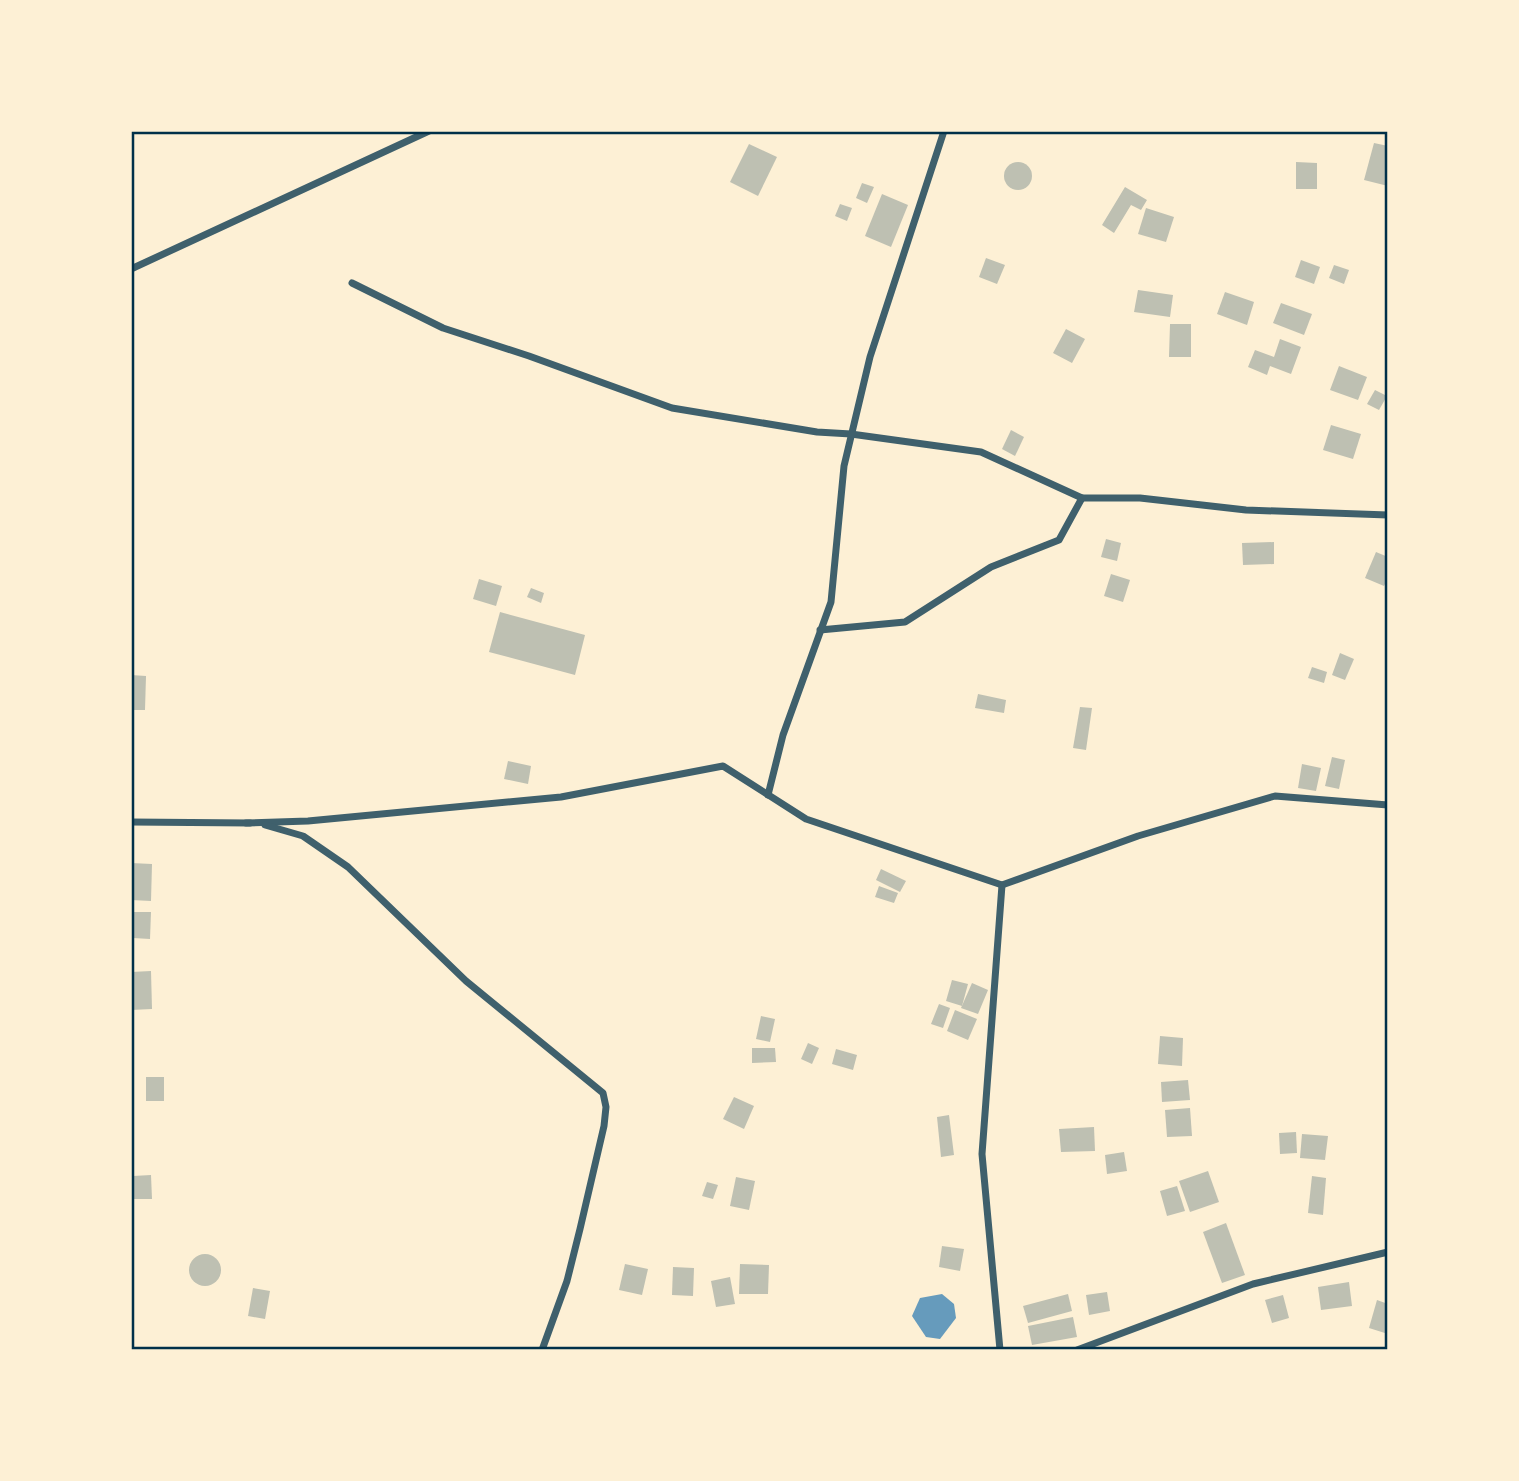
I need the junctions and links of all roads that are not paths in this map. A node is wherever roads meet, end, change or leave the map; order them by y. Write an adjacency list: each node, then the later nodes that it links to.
1 (429, 131): 3 (street)
2 (944, 131): 5 (street)
3 (131, 269)
4 (352, 283): 5 (street)
5 (851, 434): 6 (street); 8 (street)
6 (1082, 498): 7 (street); 8 (street)
7 (1388, 515)
8 (820, 630): 9 (street)
9 (768, 795): 12 (street); 13 (street)
10 (1388, 805): 13 (street)
11 (131, 822): 12 (street)
12 (246, 823): 15 (street)
13 (1002, 885): 16 (street)
14 (1388, 1252): 17 (street)
15 (542, 1350)
16 (1000, 1350)
17 (1077, 1350)

